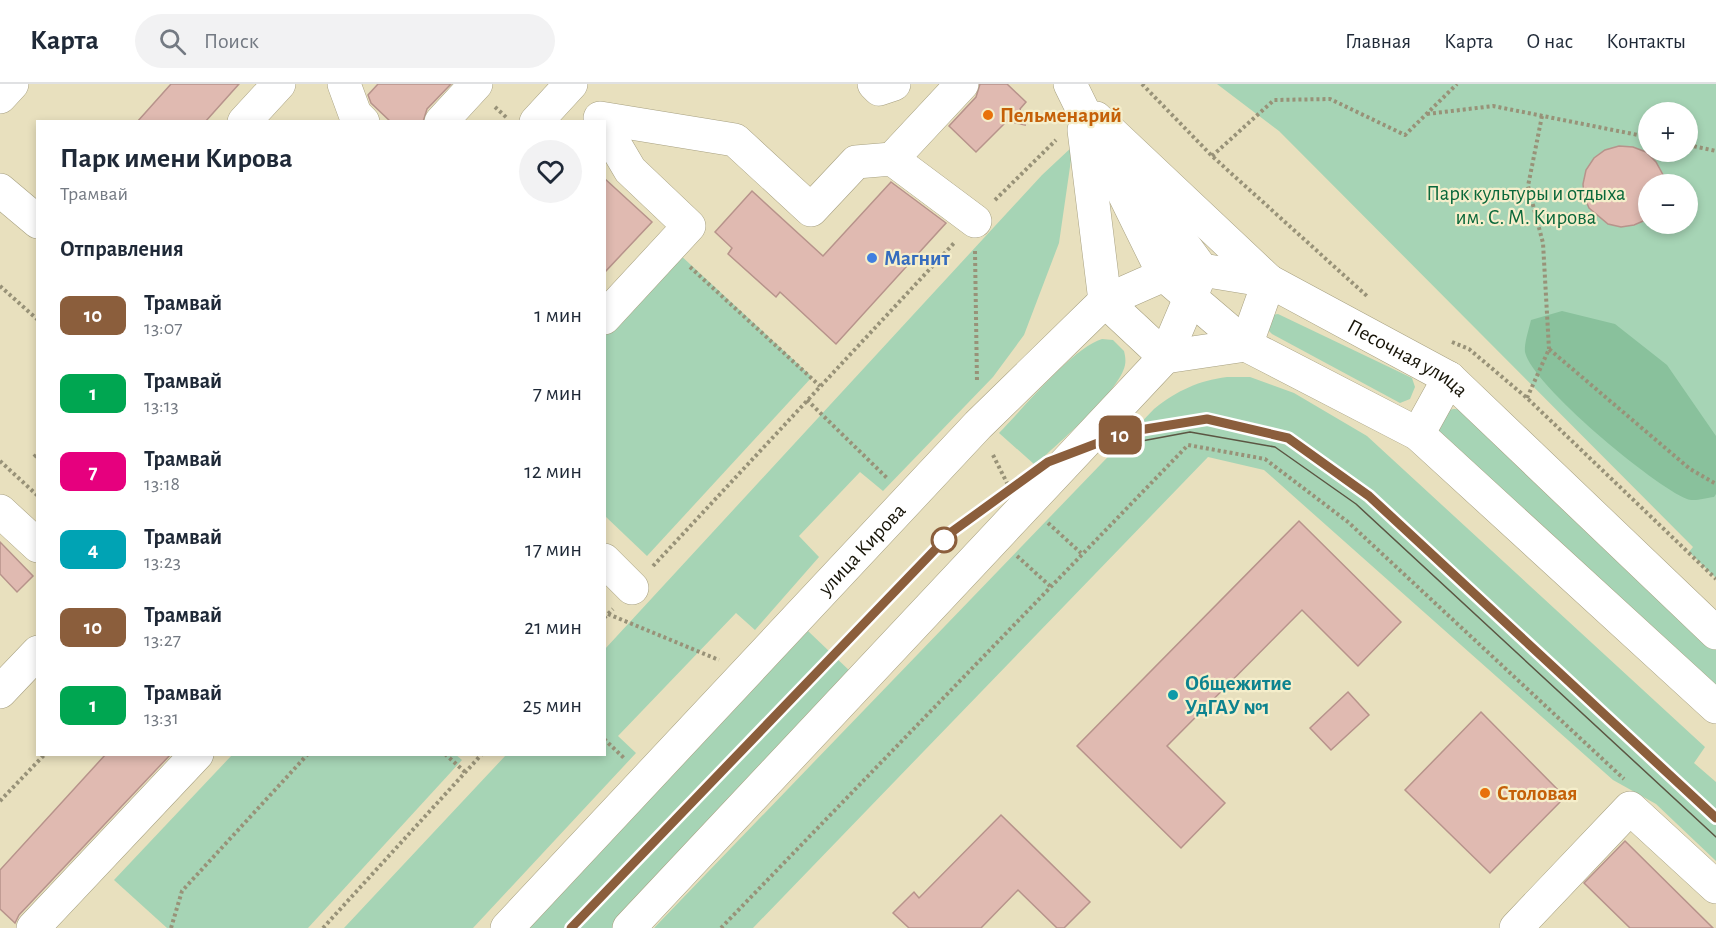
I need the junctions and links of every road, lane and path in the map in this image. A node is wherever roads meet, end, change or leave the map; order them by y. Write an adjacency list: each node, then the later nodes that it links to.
1 (12, 84): 12 (main road)
2 (279, 84): 15 (main road)
3 (344, 84): 16 (main road)
4 (476, 84): 17 (main road)
5 (571, 84): 18 (main road)
6 (579, 84): 19 (main road)
7 (874, 84): 8 (main road)
8 (894, 84)
9 (962, 84): 27 (main road)
10 (1458, 84): 13 (path)
11 (1076, 94): 32 (main road); 33 (main road, Песочная улица); 34 (main road); 36 (main road)
12 (0, 97)
13 (1426, 114): 14 (path); 26 (path)
14 (1542, 116): 22 (path); 40 (path)
15 (246, 120)
16 (361, 120)
17 (443, 120)
18 (538, 120)
19 (601, 120)
20 (606, 123): 27 (main road)
21 (606, 129): 31 (main road)
22 (1638, 135)
23 (1059, 137): 30 (path)
24 (1698, 147): 25 (path)
25 (1716, 151)
26 (1212, 156)
27 (892, 159): 30 (main road)
28 (0, 190): 29 (main road)
29 (36, 220)
30 (975, 221): 43 (path)
31 (670, 248): 37 (main road); 43 (path)
32 (1164, 275): 34 (main road, улица Кирова); 36 (main road, улица Кирова)
33 (1269, 281): 34 (main road, улица Кирова); 39 (main road); 42 (main road, Песочная улица)
34 (1196, 283): 39 (main road); 41 (main road)
35 (0, 286): 38 (path)
36 (1105, 301): 41 (main road); 60 (main road, улица Кирова)
37 (606, 316)
38 (36, 318)
39 (1246, 345): 41 (main road); 46 (main road)
40 (1549, 349): 44 (path); 49 (path)
41 (1165, 357): 77 (main road)
42 (1449, 378): 46 (main road); 58 (main road, Песочная улица)
43 (820, 386): 45 (path)
44 (1527, 398)
45 (807, 400): 48 (path); 56 (path)
46 (1418, 434): 62 (main road)
47 (0, 461): 50 (path)
48 (897, 472)
49 (1716, 484)
50 (36, 494)
51 (0, 511): 52 (main road)
52 (36, 544)
53 (1014, 553): 55 (path)
54 (606, 562): 56 (main road)
55 (1050, 586): 70 (path); 78 (path)
56 (632, 588): 57 (path)
57 (608, 614): 60 (path)
58 (1716, 633)
59 (36, 654): 61 (main road)
60 (747, 671): 76 (main road, улица Кирова)
61 (0, 692)
62 (1716, 707)
63 (43, 756): 69 (path)
64 (195, 756): 73 (main road)
65 (306, 756): 74 (path)
66 (447, 756): 68 (path)
67 (480, 756): 68 (path)
68 (466, 773): 75 (path)
69 (0, 801)
70 (1630, 808): 71 (main road); 72 (main road)
71 (1716, 887)
72 (1527, 924)
73 (33, 928)
74 (171, 928)
75 (323, 928)
76 (507, 928)
77 (629, 928)
78 (721, 928)

